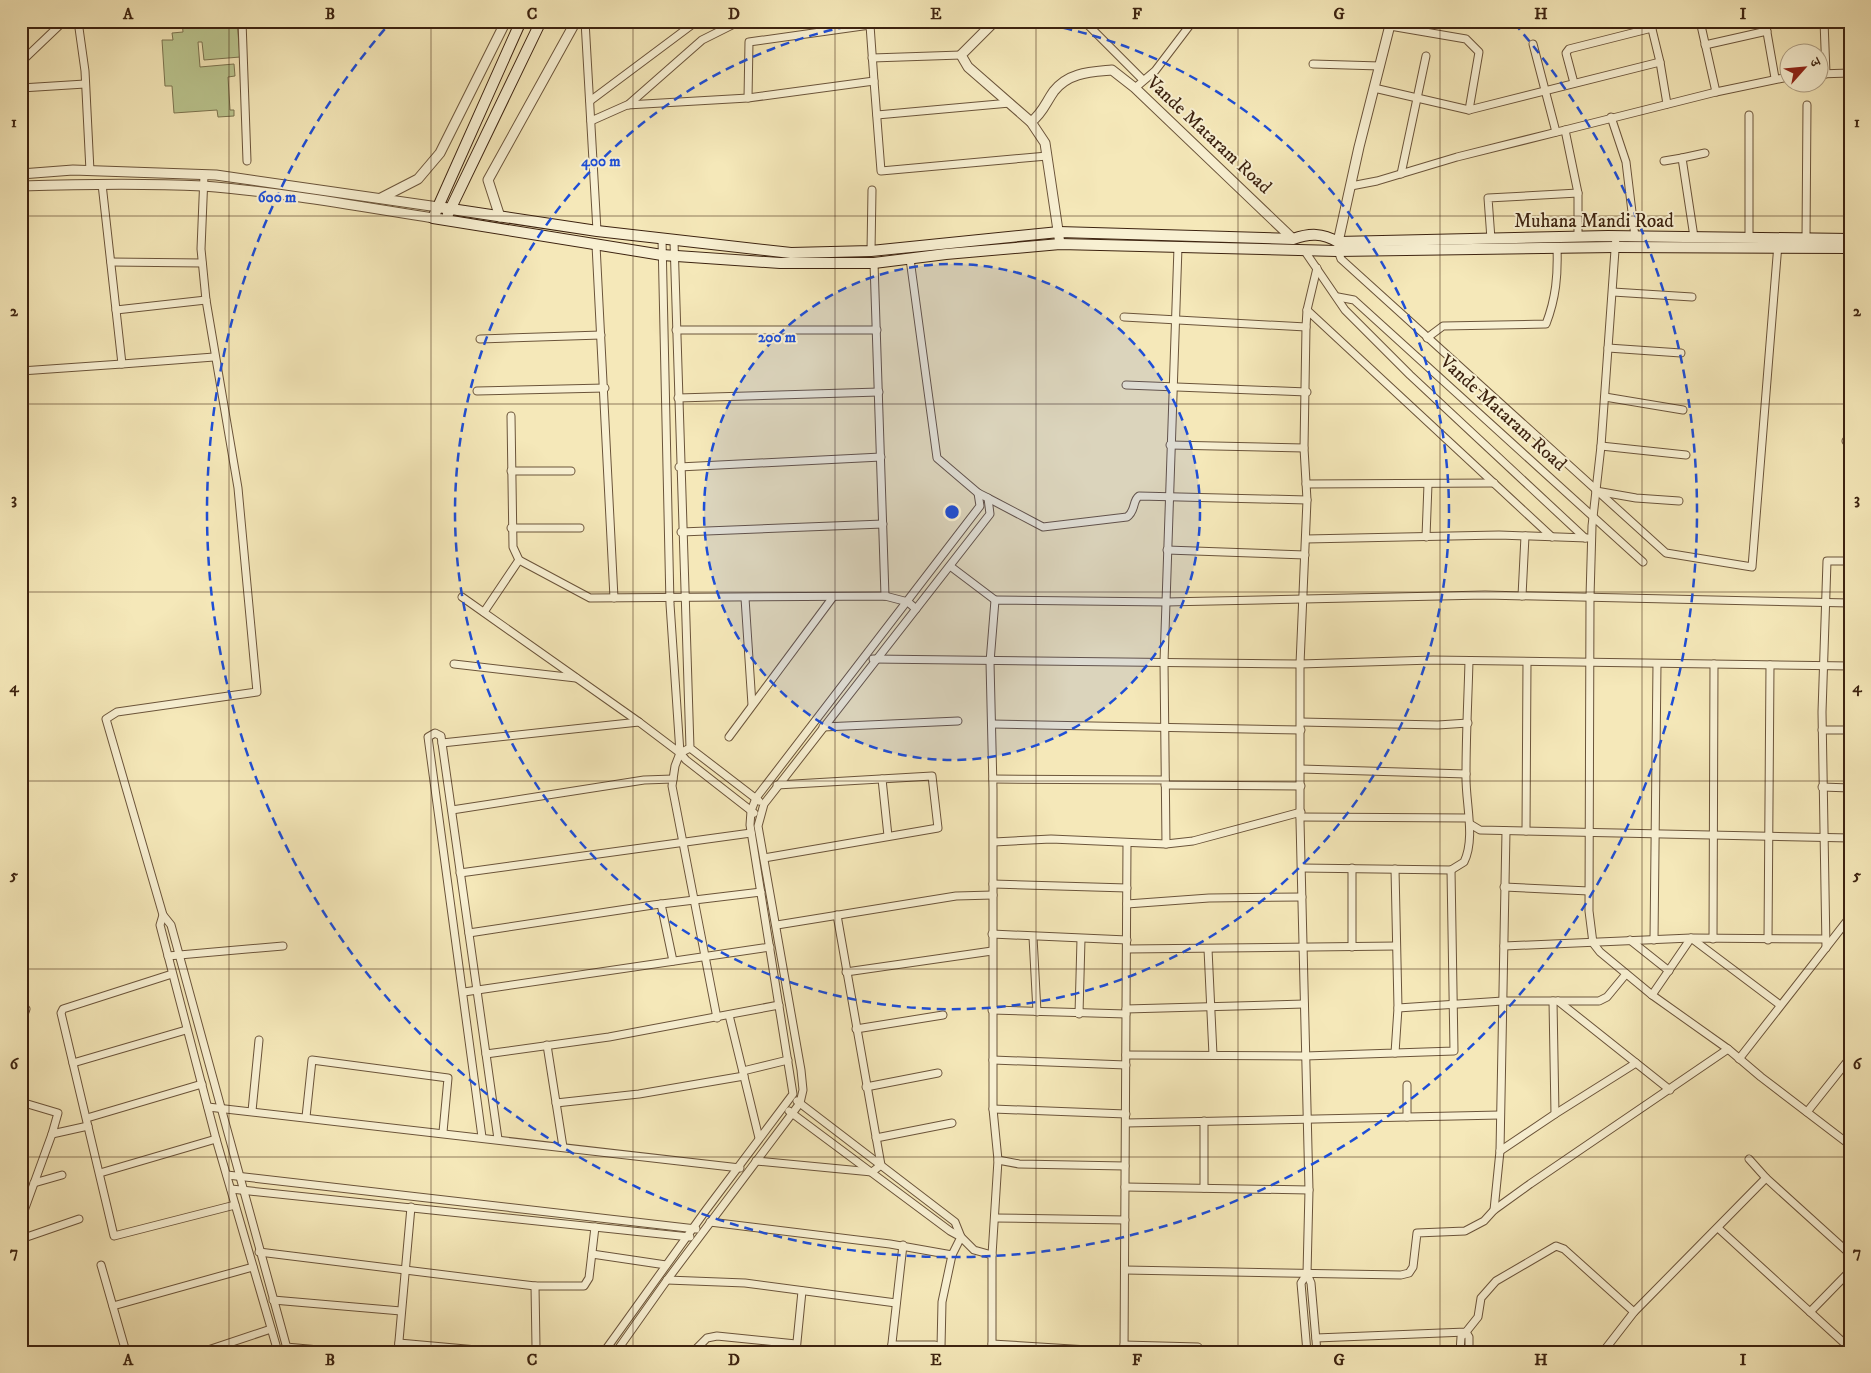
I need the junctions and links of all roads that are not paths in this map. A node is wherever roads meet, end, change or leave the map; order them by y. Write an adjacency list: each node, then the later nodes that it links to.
1 (64, 21): 26 (street)
2 (78, 21): 37 (street)
3 (242, 21): 61 (street)
4 (506, 21): 73 (street)
5 (521, 21): 75 (main road)
6 (541, 21): 76 (main road)
7 (576, 21): 78 (street)
8 (585, 21): 45 (street)
9 (697, 21): 45 (street)
10 (740, 21): 48 (street)
11 (995, 21): 23 (street)
12 (1084, 21): 34 (street)
13 (1193, 21): 34 (street)
14 (1700, 21): 22 (street)
15 (1765, 21): 19 (street)
16 (1824, 21): 20 (street)
17 (1390, 24): 29 (street); 50 (street)
18 (1651, 25): 27 (street); 36 (street)
19 (1767, 30): 22 (street); 32 (street)
20 (1823, 42)
21 (1533, 44): 41 (street)
22 (1705, 45): 42 (street)
23 (961, 55): 25 (street); 46 (street)
24 (1426, 56): 44 (street)
25 (872, 58): 35 (street); 43 (street)
26 (21, 62)
27 (1660, 62): 36 (street); 47 (street)
28 (1313, 64): 29 (street)
29 (1380, 66): 40 (street)
30 (1850, 72): 31 (street)
31 (1828, 74)
32 (1775, 78): 33 (street); 42 (street)
33 (1778, 78)
34 (1144, 80): 39 (street)
35 (874, 81): 43 (street); 51 (street)
36 (1574, 83): 41 (street)
37 (85, 84): 38 (street); 63 (street)
38 (21, 88)
39 (1135, 88): 55 (street, Vande Mataram Road); 88 (street, Vande Mataram Road)
40 (1374, 88): 44 (street); 70 (street)
41 (1545, 92): 50 (street); 57 (street)
42 (1716, 92): 47 (street)
43 (748, 98): 48 (street)
44 (1418, 98): 50 (street); 65 (street)
45 (590, 101): 54 (street)
46 (1010, 102): 51 (street); 55 (street)
47 (1667, 104): 53 (street)
48 (628, 105): 54 (street)
49 (1807, 105): 90 (street)
50 (1469, 110)
51 (877, 115): 59 (street)
52 (1749, 115): 86 (street)
53 (1611, 117): 56 (street); 84 (street)
54 (592, 121): 81 (street)
55 (1031, 122): 59 (street)
56 (1565, 130): 57 (street); 72 (street)
57 (1556, 132): 65 (street)
58 (1705, 153): 60 (street)
59 (1047, 156): 82 (street)
60 (1682, 158): 62 (street); 85 (street)
61 (247, 161)
62 (1664, 161)
63 (90, 171): 64 (street); 66 (street)
64 (21, 174)
65 (1401, 174): 70 (street)
66 (204, 175): 69 (street); 73 (street)
67 (102, 184): 68 (street); 69 (street); 106 (street)
68 (21, 186)
69 (204, 186): 77 (street); 107 (street)
70 (1351, 186): 97 (street)
71 (872, 190): 102 (street)
72 (1578, 193): 83 (street); 89 (street)
73 (381, 198): 74 (street)
74 (411, 203): 75 (street); 77 (street)
75 (438, 207): 76 (main road); 79 (main road)
76 (450, 209): 78 (main road); 80 (main road)
77 (408, 214): 79 (street)
78 (500, 217): 81 (main road)
79 (433, 218): 80 (main road)
80 (444, 220): 96 (main road)
81 (597, 231): 87 (main road)
82 (1059, 232): 88 (main road); 95 (street); 102 (main road)
83 (1578, 237): 89 (main road, Muhana Mandi Road); 93 (main road, Muhana Mandi Road)
84 (1635, 237): 85 (main road, Muhana Mandi Road); 93 (main road, Muhana Mandi Road)
85 (1694, 237): 86 (main road, Muhana Mandi Road)
86 (1749, 238): 94 (main road, Muhana Mandi Road)
87 (662, 239): 92 (main road); 103 (street)
88 (1293, 239): 97 (main road); 101 (main road, Vande Mataram Road)
89 (1491, 239): 97 (main road, Muhana Mandi Road)
90 (1806, 239): 91 (main road, Muhana Mandi Road); 94 (main road, Muhana Mandi Road)
91 (1850, 239)
92 (674, 241): 102 (main road); 104 (street)
93 (1616, 242): 94 (main road); 99 (main road); 110 (street)
94 (1778, 243): 100 (main road); 150 (street)
95 (1060, 244): 98 (main road); 105 (main road)
96 (596, 245): 103 (main road); 121 (street)
97 (1337, 246): 99 (main road); 101 (main road); 123 (street)
98 (1178, 247): 101 (main road); 117 (street)
99 (1557, 248): 123 (street)
100 (1850, 248)
101 (1304, 250): 109 (street, Vande Mataram Road)
102 (871, 251)
103 (662, 255): 104 (main road); 178 (street)
104 (674, 255): 108 (main road); 119 (street)
105 (910, 259): 108 (main road); 151 (street)
106 (111, 262): 107 (street); 114 (street)
107 (202, 263): 113 (street)
108 (874, 263): 120 (street)
109 (1317, 268): 111 (street, Vande Mataram Road); 115 (street)
110 (1613, 292): 112 (street); 124 (street)
111 (1338, 297): 156 (street, Vande Mataram Road); 164 (street, Vande Mataram Road)
112 (1692, 298)
113 (206, 300): 114 (street); 126 (street)
114 (116, 310): 127 (street)
115 (1307, 310): 118 (street); 147 (street)
116 (1124, 317): 117 (street)
117 (1174, 319): 118 (street); 130 (street)
118 (1306, 327): 134 (street)
119 (676, 330): 120 (street); 135 (street)
120 (877, 330): 133 (street)
121 (601, 335): 122 (street); 131 (street)
122 (480, 338)
123 (1427, 338): 150 (street)
124 (1608, 348): 125 (street); 136 (street)
125 (1681, 353)
126 (214, 357): 127 (street); 266 (street)
127 (122, 364): 128 (street)
128 (21, 371)
129 (1126, 385): 130 (street)
130 (1172, 386): 134 (street); 139 (street)
131 (605, 388): 132 (street); 177 (street)
132 (478, 391)
133 (879, 392): 135 (street); 143 (street)
134 (1306, 392): 141 (street)
135 (678, 398): 144 (street)
136 (1605, 398): 137 (street); 140 (street)
137 (1683, 410)
138 (510, 416): 145 (street)
139 (1170, 444): 141 (street); 152 (street)
140 (1601, 446): 142 (street); 150 (street)
141 (1304, 448): 148 (street)
142 (1686, 455)
143 (881, 457): 144 (street); 157 (street)
144 (679, 467): 160 (street)
145 (511, 471): 146 (street); 158 (street)
146 (571, 471)
147 (1494, 483): 149 (street); 162 (street)
148 (1306, 484): 149 (street); 154 (street)
149 (1428, 484): 163 (street)
150 (1596, 491): 155 (street); 156 (street)
151 (978, 493): 153 (street); 183 (street)
152 (1169, 495): 153 (street); 154 (street); 166 (street)
153 (988, 498): 171 (street)
154 (1307, 500): 165 (street)
155 (1679, 501)
156 (1593, 516): 164 (street); 170 (street, Vande Mataram Road)
157 (883, 524): 160 (street); 172 (street)
158 (511, 528): 159 (street); 168 (street)
159 (580, 528)
160 (681, 532): 179 (street)
161 (1525, 536): 162 (street); 163 (street); 173 (street)
162 (1552, 536): 164 (street)
163 (1426, 537): 165 (street)
164 (1589, 538): 176 (street)
165 (1306, 539): 167 (street)
166 (1167, 550): 167 (street); 184 (street)
167 (1305, 555): 182 (street)
168 (520, 560): 177 (street); 188 (street)
169 (1850, 561): 185 (street)
170 (1643, 562)
171 (950, 566): 181 (street); 187 (street)
172 (885, 596): 175 (street); 183 (street)
173 (1522, 596): 176 (street); 182 (street)
174 (462, 597): 188 (street)
175 (834, 597): 180 (street); 204 (street)
176 (1590, 597): 185 (street); 197 (street)
177 (614, 598): 178 (street)
178 (670, 598): 179 (street); 218 (street)
179 (683, 598): 180 (street); 217 (street)
180 (745, 598): 204 (street)
181 (995, 600): 184 (street); 192 (street)
182 (1302, 600): 184 (street); 196 (street)
183 (908, 602): 187 (street); 189 (street)
184 (1166, 602): 193 (street)
185 (1825, 602): 186 (street); 201 (street)
186 (1850, 603)
187 (916, 609): 190 (street)
188 (484, 612): 203 (street)
189 (865, 658): 190 (street); 229 (street)
190 (876, 660): 192 (street); 211 (street)
191 (1469, 661): 194 (street); 196 (street); 208 (street)
192 (990, 662): 193 (street); 209 (street)
193 (1164, 662): 196 (street); 210 (street)
194 (1527, 662): 197 (street); 237 (street)
195 (454, 664): 203 (street)
196 (1300, 664): 207 (street)
197 (1589, 664): 198 (street); 239 (street)
198 (1657, 664): 199 (street); 240 (street)
199 (1714, 664): 200 (street); 241 (street)
200 (1770, 665): 201 (street); 244 (street)
201 (1824, 666): 202 (street); 213 (street)
202 (1850, 666)
203 (579, 679): 206 (street)
204 (752, 705): 215 (street)
205 (958, 721): 211 (street)
206 (639, 722): 216 (street); 218 (street)
207 (1301, 722): 208 (street); 212 (street)
208 (1468, 723): 220 (street)
209 (992, 724): 210 (street); 223 (street)
210 (1165, 726): 212 (street); 224 (street)
211 (823, 727): 225 (street)
212 (1301, 730): 219 (street)
213 (1822, 730): 214 (street); 227 (street)
214 (1850, 730)
215 (729, 737)
216 (442, 742): 231 (street); 301 (street)
217 (690, 748): 218 (street); 229 (street)
218 (680, 753): 221 (street); 232 (street)
219 (1301, 770): 220 (street); 226 (street)
220 (1466, 774): 235 (street)
221 (673, 779): 231 (street); 247 (street)
222 (882, 779): 225 (street); 242 (street); 242 (street)
223 (993, 779): 224 (street); 246 (street)
224 (1165, 783): 226 (street); 249 (street)
225 (777, 785): 230 (street)
226 (1301, 786): 233 (street)
227 (1822, 787): 228 (street); 243 (street)
228 (1850, 788)
229 (756, 798): 230 (street); 232 (street)
230 (764, 804): 234 (street)
231 (452, 810): 255 (street)
232 (751, 811): 234 (street); 238 (street)
233 (1300, 814): 235 (street); 249 (street); 251 (street)
234 (759, 816): 250 (street)
235 (1468, 821): 236 (street); 254 (street)
236 (1506, 831): 237 (street); 258 (street)
237 (1526, 831): 239 (street)
238 (751, 833): 247 (street); 260 (street)
239 (1589, 833): 240 (street); 259 (street)
240 (1656, 834): 241 (street); 279 (street)
241 (1714, 835): 244 (street); 275 (street)
242 (888, 836): 250 (street)
243 (1823, 836): 244 (street); 245 (street); 276 (street)
244 (1769, 837): 280 (street)
245 (1850, 838)
246 (994, 842): 248 (street); 256 (street)
247 (684, 843): 255 (street); 263 (street)
248 (1127, 843): 249 (street); 257 (street)
249 (1166, 844)
250 (764, 858): 269 (street)
251 (1302, 868): 252 (street); 262 (street)
252 (1352, 868): 253 (street); 287 (street)
253 (1395, 869): 254 (street); 283 (street)
254 (1451, 870): 307 (street)
255 (460, 874): 270 (street)
256 (992, 884): 257 (street); 261 (street)
257 (1127, 888): 265 (street)
258 (1504, 888): 259 (street); 284 (street)
259 (1589, 891): 281 (street)
260 (761, 892): 263 (street); 285 (street)
261 (992, 895): 267 (street); 271 (street)
262 (1302, 897): 265 (street); 286 (street)
263 (694, 900): 264 (street); 294 (street)
264 (662, 904): 270 (street); 295 (street)
265 (1127, 904): 277 (street)
266 (164, 915): 292 (street); 293 (street)
267 (837, 915): 269 (street); 297 (street)
268 (1850, 917): 289 (street)
269 (777, 925): 346 (street)
270 (469, 933): 300 (street)
271 (992, 934): 272 (street); 291 (street)
272 (1033, 937): 274 (street); 314 (street)
273 (1691, 938): 275 (street); 279 (street); 296 (street); 308 (street)
274 (1081, 939): 277 (street); 315 (street)
275 (1713, 939): 280 (street)
276 (1826, 939): 280 (street); 289 (street)
277 (1127, 940): 290 (street)
278 (1630, 940): 279 (street); 281 (street); 296 (street)
279 (1654, 940)
280 (1768, 940)
281 (1593, 943): 284 (street); 299 (street)
282 (284, 946): 293 (street)
283 (1396, 946): 287 (street); 310 (street)
284 (1504, 946): 303 (street)
285 (770, 947): 294 (street); 306 (street)
286 (1302, 947): 287 (street); 288 (street); 305 (street)
287 (1352, 947)
288 (1208, 948): 290 (street); 309 (street)
289 (1826, 948): 308 (street)
290 (1127, 950): 313 (street)
291 (992, 951): 297 (street); 312 (street)
292 (168, 956): 293 (street); 298 (street)
293 (179, 956): 348 (street)
294 (705, 956): 295 (street); 318 (street)
295 (673, 961): 300 (street)
296 (1669, 970): 302 (street)
297 (846, 972): 320 (street)
298 (172, 974): 321 (street); 334 (street)
299 (1626, 974): 302 (street); 304 (street)
300 (477, 990): 301 (street); 326 (street)
301 (464, 992): 367 (street)
302 (1652, 995): 324 (street)
303 (1503, 1001): 304 (street); 307 (street); 356 (street)
304 (1556, 1001): 335 (street); 355 (street)
305 (1304, 1004): 309 (street); 329 (street)
306 (779, 1005): 316 (street); 332 (street)
307 (1455, 1005): 310 (street); 325 (street)
308 (1780, 1005): 331 (street)
309 (1210, 1007): 313 (street); 328 (street)
310 (1398, 1008): 325 (street)
311 (26, 1009): 319 (street)
312 (992, 1010): 314 (street); 333 (street)
313 (1126, 1011): 315 (street); 327 (street)
314 (1036, 1012): 315 (street)
315 (1079, 1014)
316 (729, 1015): 318 (street); 338 (street)
317 (943, 1015): 320 (street)
318 (717, 1018): 323 (street)
319 (21, 1023)
320 (856, 1029): 341 (street)
321 (186, 1030): 334 (street); 339 (street)
322 (259, 1040): 351 (street)
323 (547, 1045): 326 (street); 345 (street)
324 (1728, 1049): 331 (street); 342 (street)
325 (1395, 1053): 329 (street)
326 (486, 1054): 371 (street)
327 (1126, 1055): 328 (street); 336 (street)
328 (1213, 1055): 329 (street)
329 (1305, 1056): 360 (street)
330 (1850, 1058): 352 (street)
331 (1739, 1059): 352 (street)
332 (788, 1060): 338 (street); 343 (street)
333 (993, 1060): 336 (street); 350 (street)
334 (73, 1063): 359 (street)
335 (1636, 1064): 342 (street); 355 (street)
336 (1126, 1065): 354 (street)
337 (938, 1073): 341 (street)
338 (744, 1074): 345 (street); 368 (street)
339 (202, 1084): 347 (street); 359 (street)
340 (1407, 1085): 358 (street)
341 (866, 1087): 369 (street)
342 (1670, 1090): 396 (street)
343 (792, 1098): 346 (street); 349 (street)
344 (21, 1102): 366 (street)
345 (556, 1103): 373 (street)
346 (800, 1104): 353 (street); 378 (street)
347 (208, 1107): 348 (street); 370 (street)
348 (220, 1108): 351 (street); 386 (street)
349 (785, 1108): 353 (street); 368 (street)
350 (993, 1109): 354 (street); 376 (street)
351 (252, 1112): 357 (street)
352 (1807, 1112): 372 (street)
353 (791, 1113): 377 (street); 382 (street)
354 (1126, 1114): 363 (street)
355 (1555, 1114): 374 (street)
356 (1500, 1115): 358 (street); 374 (street)
357 (306, 1117): 365 (street); 365 (street)
358 (1407, 1117): 360 (street)
359 (86, 1118): 364 (street)
360 (1307, 1119): 361 (street); 393 (street)
361 (1204, 1122): 363 (street); 390 (street)
362 (952, 1123): 369 (street)
363 (1126, 1123): 379 (street)
364 (88, 1126): 366 (street); 383 (street)
365 (443, 1132): 367 (street)
366 (52, 1134): 388 (street)
367 (482, 1137): 371 (street)
368 (760, 1138): 380 (street)
369 (876, 1138): 378 (street)
370 (216, 1139): 383 (street); 385 (street)
371 (498, 1139): 373 (street)
372 (1850, 1145)
373 (563, 1147): 380 (street)
374 (1500, 1151): 396 (street)
375 (1748, 1159): 387 (street)
376 (998, 1160): 379 (street); 398 (street)
377 (756, 1161): 381 (street); 382 (street)
378 (880, 1165): 382 (street); 407 (street)
379 (1125, 1166): 389 (street)
380 (738, 1167): 381 (street); 403 (street)
381 (750, 1169): 401 (street)
382 (872, 1172): 407 (street)
383 (100, 1173): 394 (street)
384 (62, 1175): 388 (street)
385 (226, 1175): 386 (street); 391 (street)
386 (239, 1176): 392 (street); 403 (street)
387 (1766, 1178): 404 (street); 413 (street)
388 (34, 1183): 399 (street)
389 (1125, 1187): 390 (street); 400 (street)
390 (1204, 1188): 393 (street)
391 (230, 1189): 392 (street); 394 (street)
392 (243, 1190): 395 (street); 411 (street)
393 (1309, 1190): 422 (street)
394 (235, 1205): 418 (street)
395 (411, 1207): 402 (street); 419 (street)
396 (1494, 1210): 422 (street)
397 (79, 1218): 409 (street)
398 (995, 1218): 400 (street); 415 (street)
399 (21, 1219)
400 (1125, 1220): 420 (street)
401 (710, 1222): 405 (street); 410 (street)
402 (595, 1227): 406 (street); 412 (street)
403 (693, 1228): 405 (street); 406 (street)
404 (1718, 1228): 430 (street); 431 (street)
405 (704, 1230): 408 (street)
406 (687, 1236): 408 (street); 417 (street)
407 (961, 1237): 414 (street); 415 (street)
408 (698, 1238): 423 (street)
409 (21, 1239)
410 (903, 1245): 414 (street); 427 (street)
411 (260, 1252): 419 (street); 426 (street)
412 (592, 1254): 417 (street); 424 (street)
413 (1850, 1254)
414 (952, 1255): 440 (street)
415 (992, 1255): 441 (street)
416 (101, 1265): 428 (street)
417 (666, 1266): 452 (street)
418 (253, 1267): 428 (street); 432 (street)
419 (406, 1270): 424 (street); 429 (street)
420 (1125, 1270): 422 (street); 444 (street)
421 (1850, 1271): 431 (street)
422 (1307, 1274): 434 (street); 456 (street)
423 (667, 1280): 425 (street); 453 (street)
424 (535, 1286): 445 (street)
425 (802, 1291): 427 (street); 438 (street)
426 (273, 1300): 429 (street); 442 (street)
427 (896, 1303): 439 (street)
428 (113, 1306): 446 (street)
429 (401, 1311): 436 (street)
430 (1634, 1312): 433 (street); 460 (street)
431 (1810, 1312): 435 (street)
432 (271, 1330): 443 (street); 448 (street)
433 (1466, 1332): 434 (street); 458 (street); 459 (street)
434 (1316, 1338): 457 (street)
435 (1843, 1342)
436 (399, 1343): 450 (street); 451 (street)
437 (1198, 1347): 444 (street)
438 (796, 1348): 454 (street)
439 (892, 1348): 440 (street)
440 (941, 1348): 455 (street)
441 (992, 1348): 444 (street)
442 (287, 1349): 449 (street)
443 (211, 1350): 447 (street)
444 (1123, 1350)
445 (533, 1351)
446 (126, 1352)
447 (202, 1352)
448 (278, 1352)
449 (341, 1352)
450 (398, 1352)
451 (499, 1352)
452 (604, 1352)
453 (616, 1352)
454 (694, 1352)
455 (950, 1352)
456 (1307, 1352)
457 (1317, 1352)
458 (1460, 1352)
459 (1469, 1352)
460 (1603, 1352)

